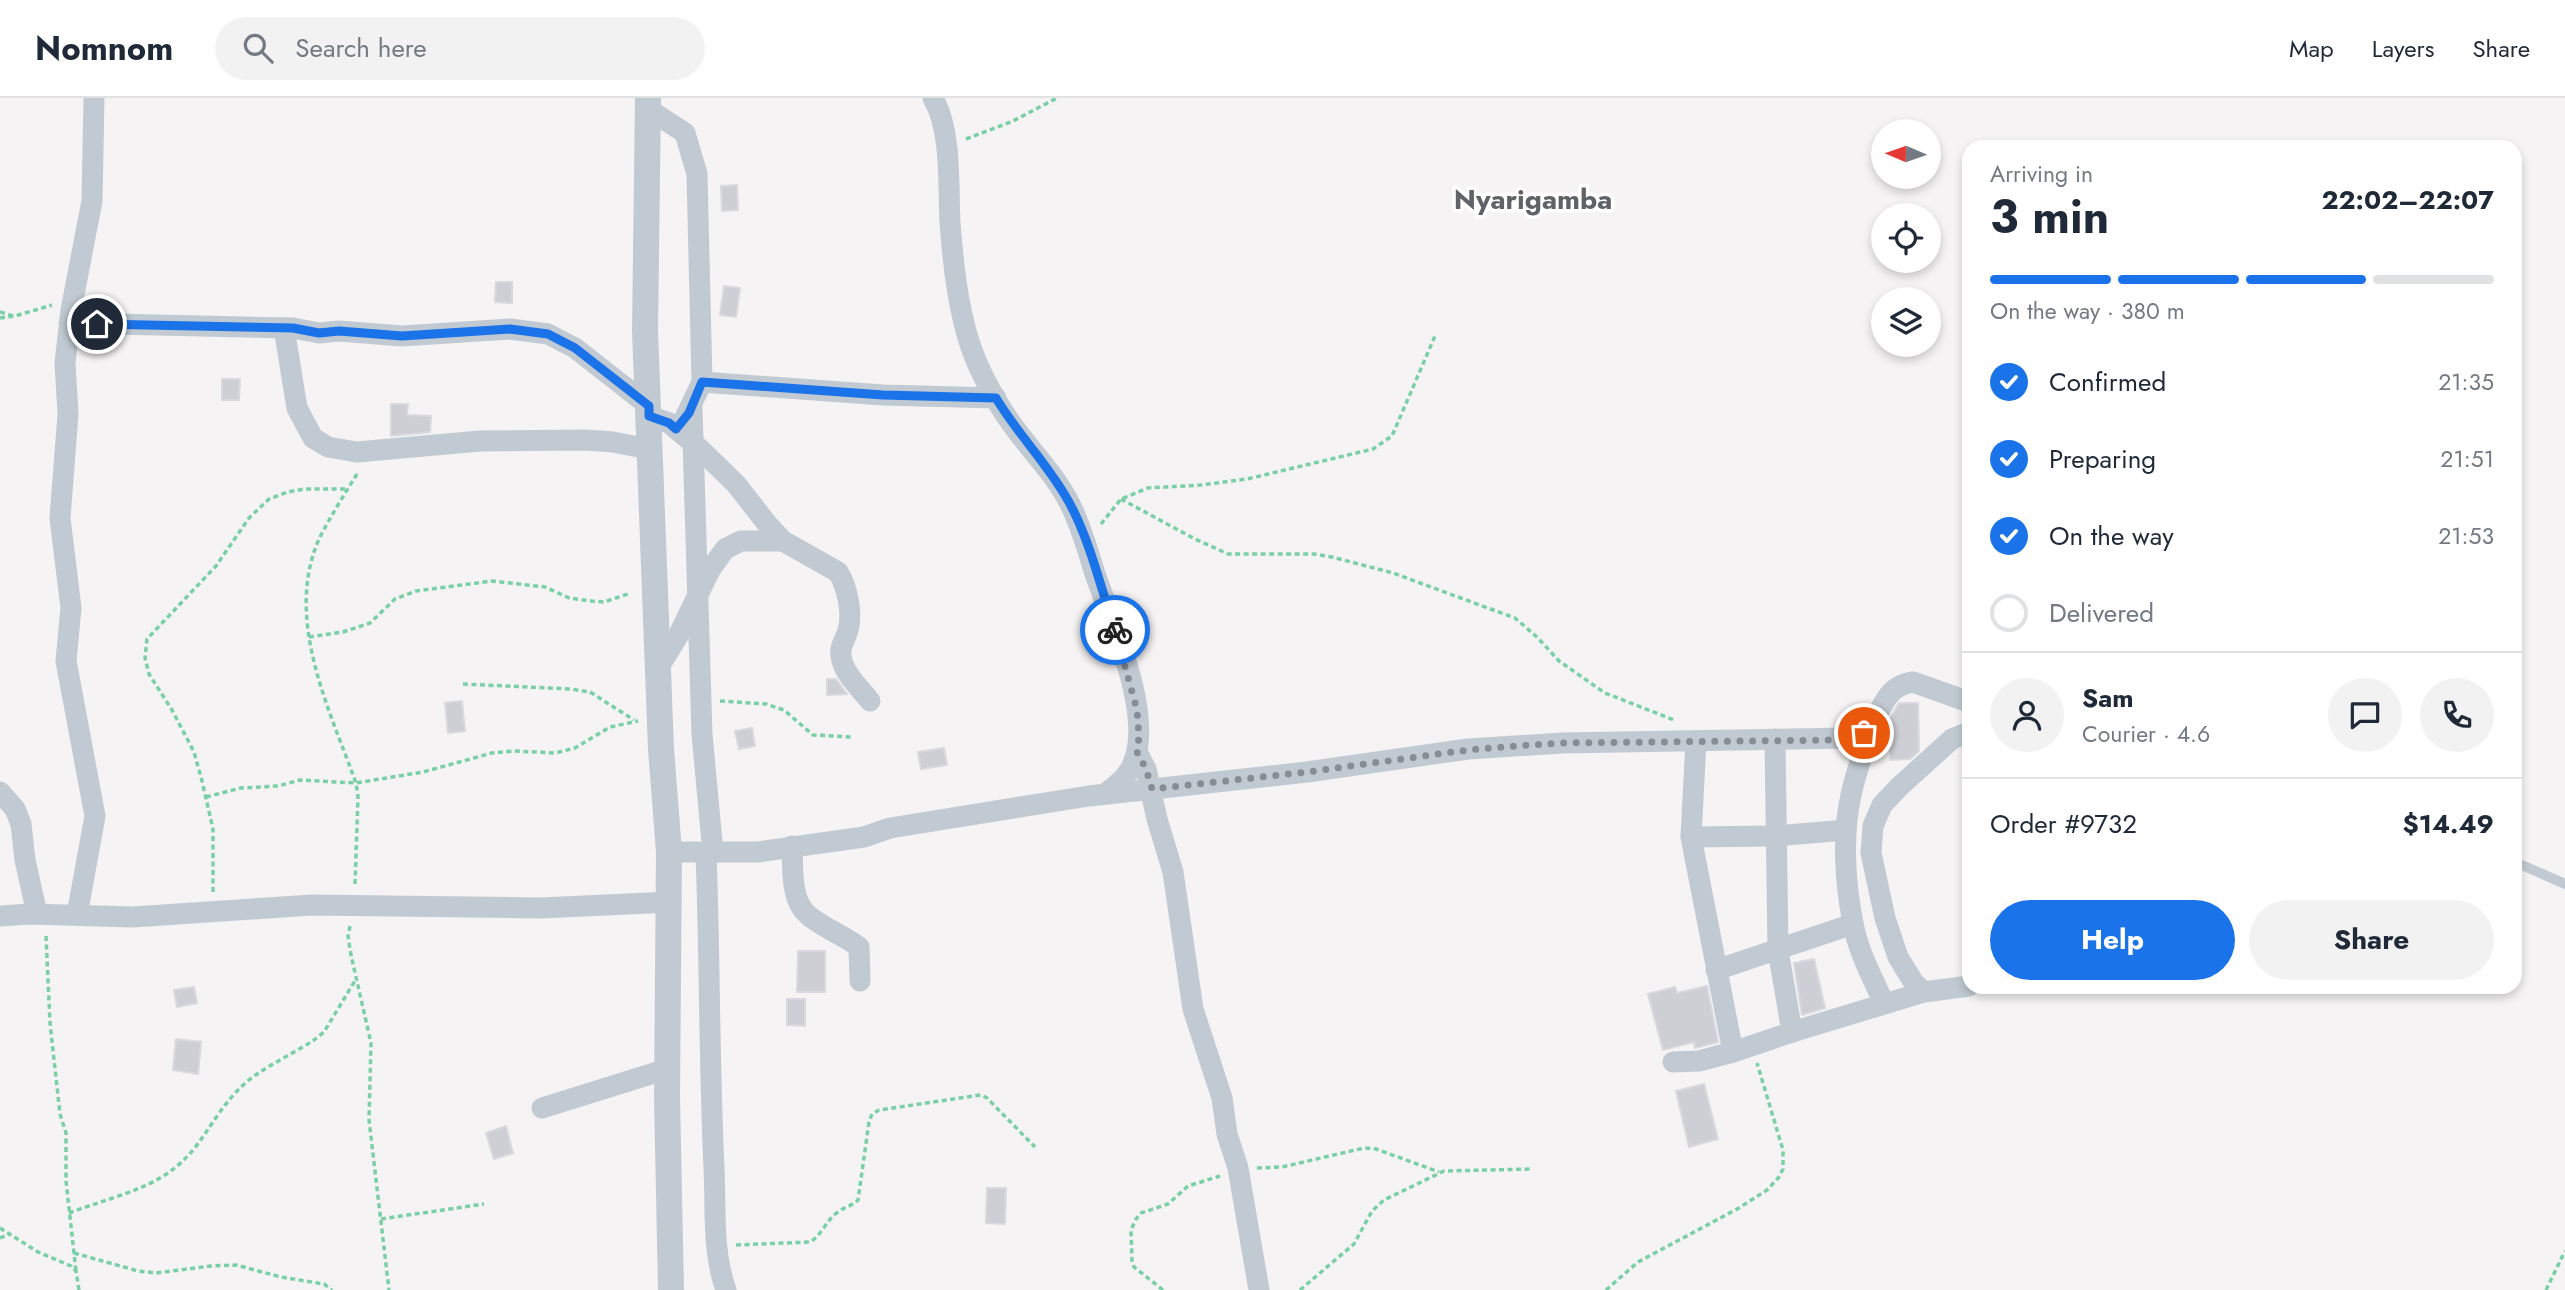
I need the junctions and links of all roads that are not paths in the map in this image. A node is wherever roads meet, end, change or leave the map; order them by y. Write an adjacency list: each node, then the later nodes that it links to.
1 (94, 98): 4 (street)
2 (933, 98): 7 (street)
3 (648, 103): 6 (street); 8 (street)
4 (69, 323): 5 (street); 34 (street)
5 (284, 328): 8 (street); 10 (street)
6 (702, 382): 7 (street); 9 (street)
7 (996, 398): 20 (street)
8 (649, 411): 9 (street); 10 (street)
9 (684, 436): 11 (street); 12 (street)
10 (649, 449): 13 (street)
11 (783, 541): 12 (street); 15 (street)
12 (698, 592): 13 (street); 29 (street)
13 (659, 667): 28 (street)
14 (1962, 700): 16 (street)
15 (870, 701)
16 (1873, 724): 18 (street); 24 (street)
17 (1962, 734): 41 (street)
18 (1775, 739): 19 (street); 25 (street)
19 (1694, 741): 21 (street); 26 (street)
20 (1137, 752): 21 (street); 23 (street)
21 (1152, 789): 23 (street); 50 (street)
22 (0, 792): 33 (street)
23 (1105, 794): 27 (street)
24 (1846, 830): 25 (street); 36 (street)
25 (1776, 836): 26 (street); 37 (street)
26 (1691, 837): 38 (street)
27 (792, 846): 29 (street); 39 (street)
28 (669, 852): 29 (street); 32 (street)
29 (709, 853): 49 (street)
30 (2522, 865): 31 (lane)
31 (2565, 884)
32 (670, 902): 34 (street); 46 (street)
33 (42, 914): 34 (street); 35 (street)
34 (77, 915)
35 (0, 916)
36 (1853, 924): 37 (street); 42 (street)
37 (1778, 950): 38 (street); 43 (street)
38 (1716, 970): 44 (street)
39 (860, 981)
40 (1962, 987): 41 (street)
41 (1924, 992): 42 (street)
42 (1884, 1003): 43 (street)
43 (1792, 1032): 44 (street)
44 (1742, 1048): 45 (street)
45 (1673, 1062)
46 (667, 1069): 47 (street); 48 (street)
47 (542, 1108)
48 (671, 1290)
49 (726, 1290)
50 (1259, 1290)

